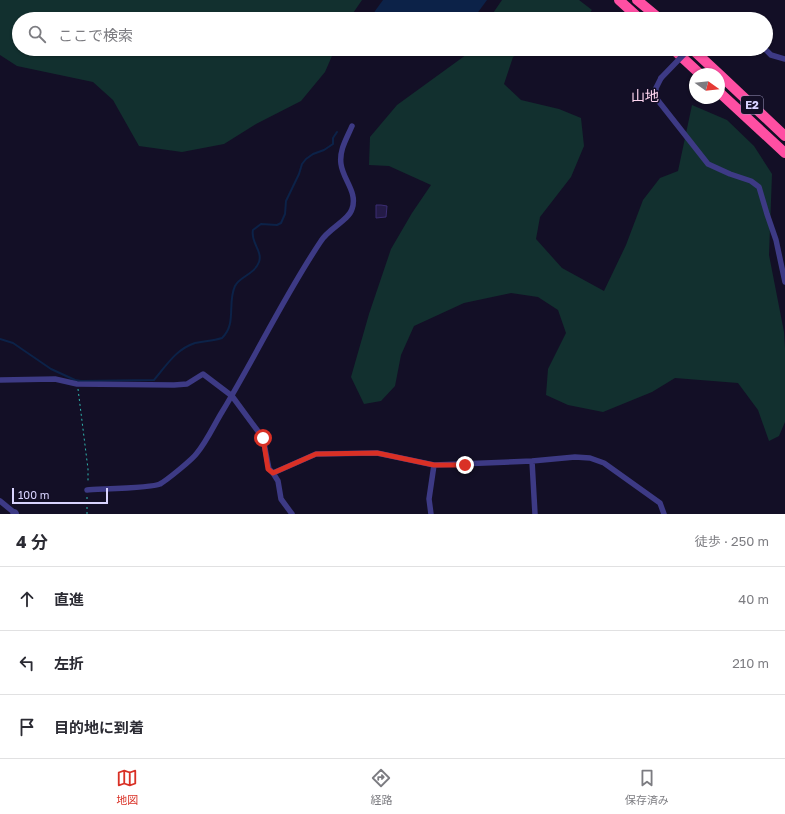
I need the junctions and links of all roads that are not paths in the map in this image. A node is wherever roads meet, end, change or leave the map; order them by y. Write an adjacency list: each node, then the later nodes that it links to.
1 (619, 0): 3 (highway)
2 (637, 0): 4 (highway)
3 (632, 12)
4 (652, 12)
5 (681, 56): 10 (highway)
6 (681, 56): 17 (street, bridge)
7 (700, 56): 11 (highway, E2)
8 (773, 56): 9 (street)
9 (785, 59)
10 (694, 68)
11 (713, 68)
12 (725, 80): 15 (highway, E2)
13 (725, 98): 16 (highway, E2)
14 (352, 126): 19 (street)
15 (785, 136)
16 (785, 153)
17 (785, 282)
18 (0, 380): 19 (street)
19 (232, 396): 22 (street); 23 (street)
20 (532, 461): 21 (street); 28 (street); 29 (street)
21 (434, 465): 22 (street); 27 (street)
22 (273, 473): 26 (street)
23 (87, 490)
24 (0, 501): 25 (street)
25 (15, 514)
26 (292, 514)
27 (431, 514)
28 (534, 514)
29 (664, 514)

